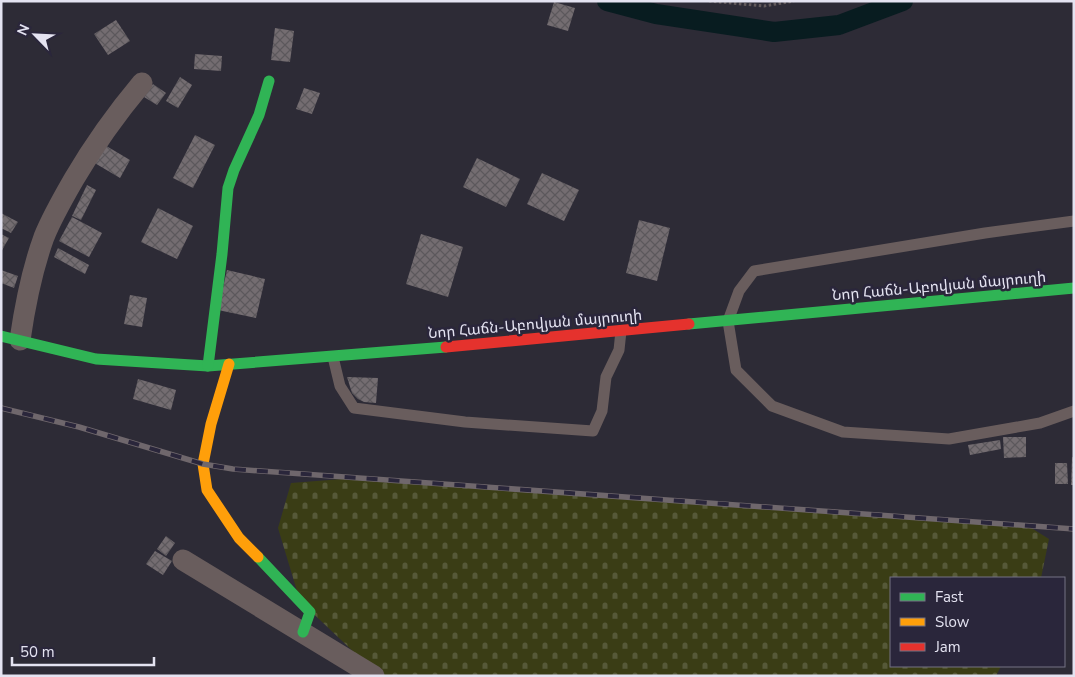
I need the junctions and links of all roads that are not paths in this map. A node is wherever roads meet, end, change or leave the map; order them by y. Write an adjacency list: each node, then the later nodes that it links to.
1 (269, 81): 10 (main road)
2 (142, 83): 7 (street)
3 (1074, 221): 5 (lane)
4 (1074, 288): 5 (main road, Նոր Հաճն-Աբովյան մայրուղի)
5 (728, 321): 6 (main road, Նոր Հաճն-Աբովյան մայրուղի); 11 (lane)
6 (621, 331): 8 (main road, Նոր Հաճն-Աբովյան մայրուղի); 8 (lane)
7 (11, 338): 10 (main road, Նոր Հաճն-Աբովյան մայրուղի)
8 (333, 357): 9 (main road, Նոր Հաճն-Աբովյան մայրուղի)
9 (229, 364): 10 (main road, Նոր Հաճն-Աբովյան մայրուղի); 13 (main road)
10 (208, 366)
11 (1074, 411)
12 (183, 560): 13 (street)
13 (303, 632): 14 (street)
14 (374, 676)

